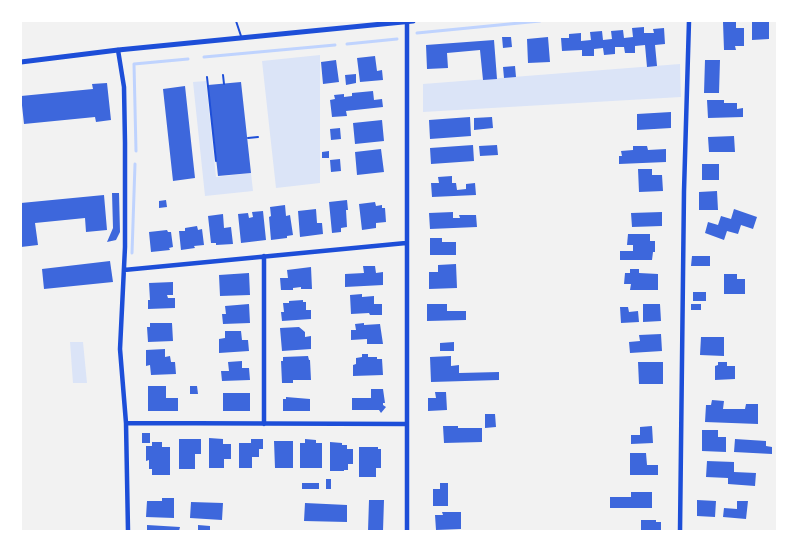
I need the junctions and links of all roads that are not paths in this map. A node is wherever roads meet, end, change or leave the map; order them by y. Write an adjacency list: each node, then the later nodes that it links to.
1 (236, 21): 5 (lane)
2 (414, 21): 4 (street)
3 (689, 21): 16 (street)
4 (407, 22): 5 (street); 8 (street)
5 (242, 38): 6 (street)
6 (118, 50): 7 (street); 10 (street)
7 (21, 62)
8 (406, 243): 9 (street); 13 (street)
9 (264, 256): 10 (street); 12 (street)
10 (124, 270): 11 (street)
11 (126, 423): 12 (street); 14 (street)
12 (264, 424): 13 (street)
13 (407, 424): 15 (street)
14 (128, 531)
15 (407, 531)
16 (680, 531)

